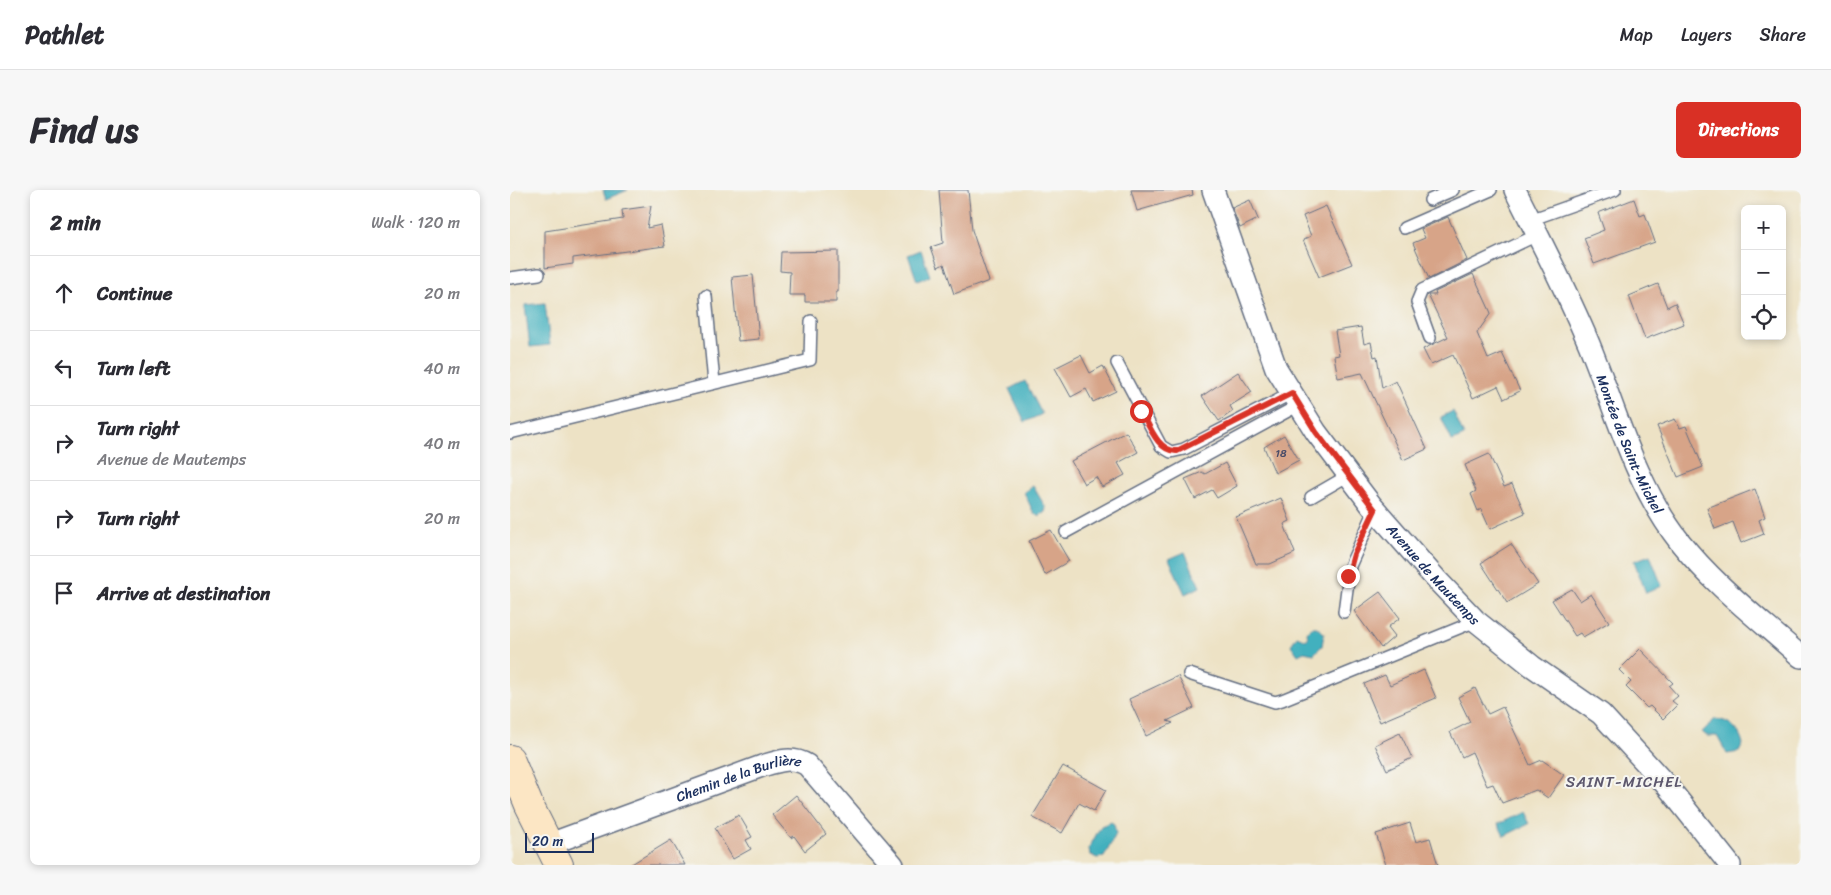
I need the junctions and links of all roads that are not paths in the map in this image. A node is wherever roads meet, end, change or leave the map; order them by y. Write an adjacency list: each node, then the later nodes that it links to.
1 (1213, 190): 16 (street, Avenue de Mautemps)
2 (1453, 190): 6 (lane)
3 (1491, 190): 7 (lane)
4 (1515, 190): 8 (street, Montée de Saint-Michel)
5 (1615, 190): 8 (lane)
6 (1430, 200)
7 (1404, 228)
8 (1534, 228): 13 (lane); 24 (street, Montée de Saint-Michel)
9 (539, 274): 10 (lane)
10 (510, 278)
11 (706, 296): 15 (lane)
12 (811, 320): 15 (lane)
13 (1430, 338)
14 (1116, 362): 16 (lane)
15 (714, 383): 17 (lane)
16 (1295, 399): 18 (street, Avenue de Mautemps); 21 (lane)
17 (510, 433)
18 (1349, 475): 19 (lane); 20 (street, Avenue de Mautemps)
19 (1311, 497)
20 (1375, 510): 22 (lane); 23 (street, Avenue de Mautemps)
21 (1066, 532)
22 (1344, 612)
23 (1476, 620): 25 (lane); 29 (street, Avenue de Mautemps)
24 (1801, 657)
25 (1189, 674)
26 (511, 762): 27 (main road)
27 (553, 855): 28 (street, Chemin de la Burlière)
28 (893, 865)
29 (1730, 865)

